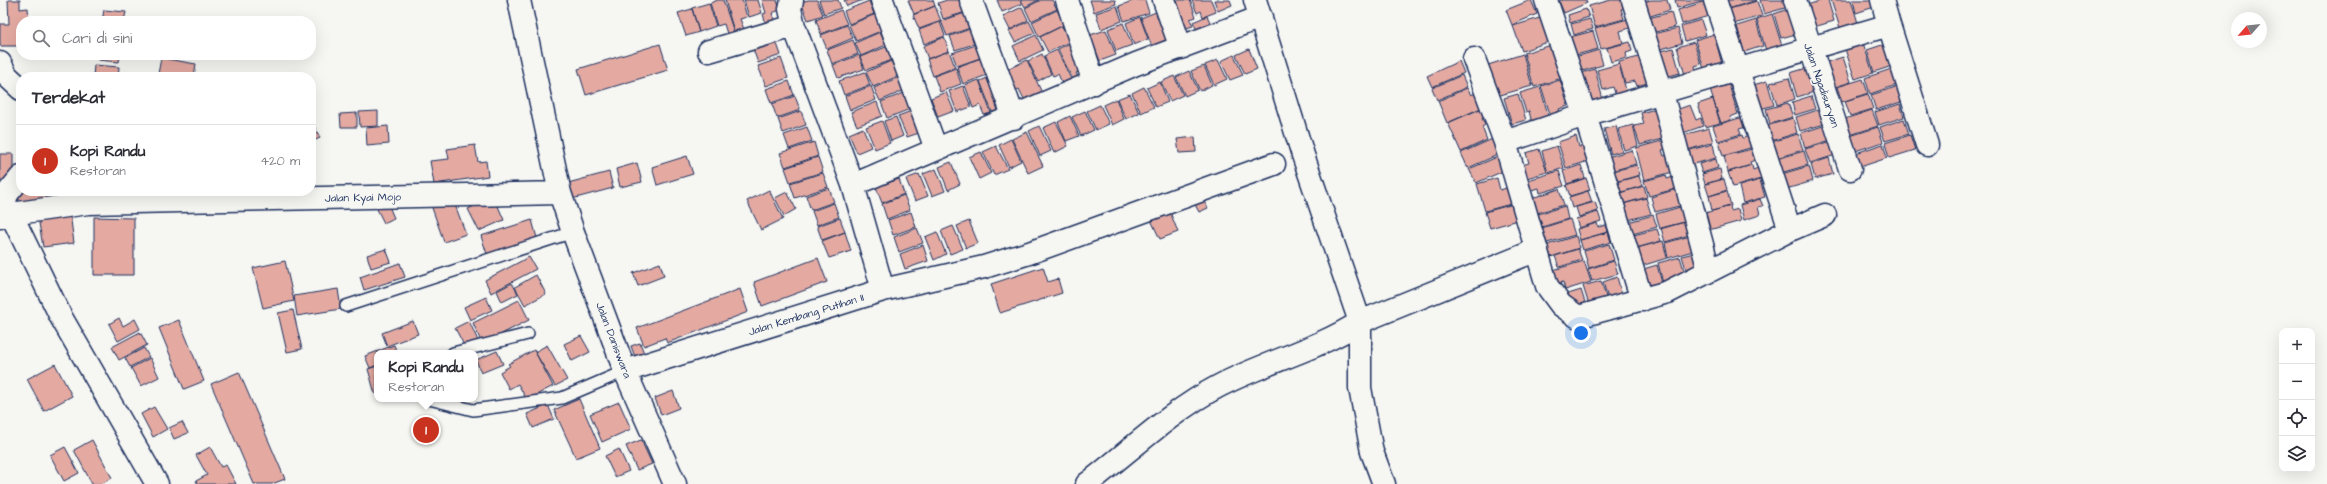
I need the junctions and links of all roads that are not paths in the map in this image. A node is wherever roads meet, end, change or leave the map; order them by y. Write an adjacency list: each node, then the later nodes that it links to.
1 (519, 0): 33 (street, Jalan Daniswara)
2 (792, 0): 14 (street)
3 (882, 0): 28 (street)
4 (971, 0): 25 (street)
5 (1067, 0): 21 (street)
6 (1164, 0): 15 (street)
7 (1546, 0): 24 (street)
8 (1633, 0): 23 (street)
9 (1715, 0): 20 (street)
10 (1795, 0): 16 (street, Jalan Ngadisuryan)
11 (1882, 0): 13 (street)
12 (1258, 8): 15 (street); 43 (street)
13 (1889, 25): 16 (street); 27 (street)
14 (794, 26): 17 (street); 32 (street)
15 (1181, 48): 21 (street)
16 (1810, 49): 20 (street); 30 (street, Jalan Ngadisuryan)
17 (709, 51)
18 (1474, 59): 26 (street)
19 (0, 63): 22 (street)
20 (1737, 71): 23 (street); 36 (street)
21 (1094, 83): 25 (street)
22 (16, 85)
23 (1662, 93): 24 (street); 39 (street)
24 (1585, 115): 26 (street); 41 (street)
25 (1014, 118): 28 (street)
26 (1505, 142): 38 (street)
27 (1927, 145)
28 (936, 149): 32 (street)
29 (1274, 164): 40 (street, Jalan Kembang Putihan II)
30 (1850, 169)
31 (16, 183): 35 (street)
32 (853, 185): 40 (street)
33 (560, 193): 35 (street, Jalan Kyai Mojo); 37 (street, Jalan Daniswara)
34 (1825, 215): 36 (street)
35 (4, 216): 48 (street)
36 (1790, 230): 39 (street)
37 (572, 232): 42 (lane); 46 (street, Jalan Daniswara)
38 (1537, 250): 41 (street); 43 (street)
39 (1709, 271): 41 (street)
40 (883, 290): 46 (street, Jalan Kembang Putihan II)
41 (1642, 300)
42 (346, 306)
43 (1360, 322): 50 (street); 51 (street)
44 (528, 334): 45 (lane)
45 (465, 350)
46 (625, 371): 47 (lane); 49 (street, Jalan Daniswara)
47 (441, 402)
48 (157, 484)
49 (675, 484)
50 (1087, 484)
51 (1384, 484)

